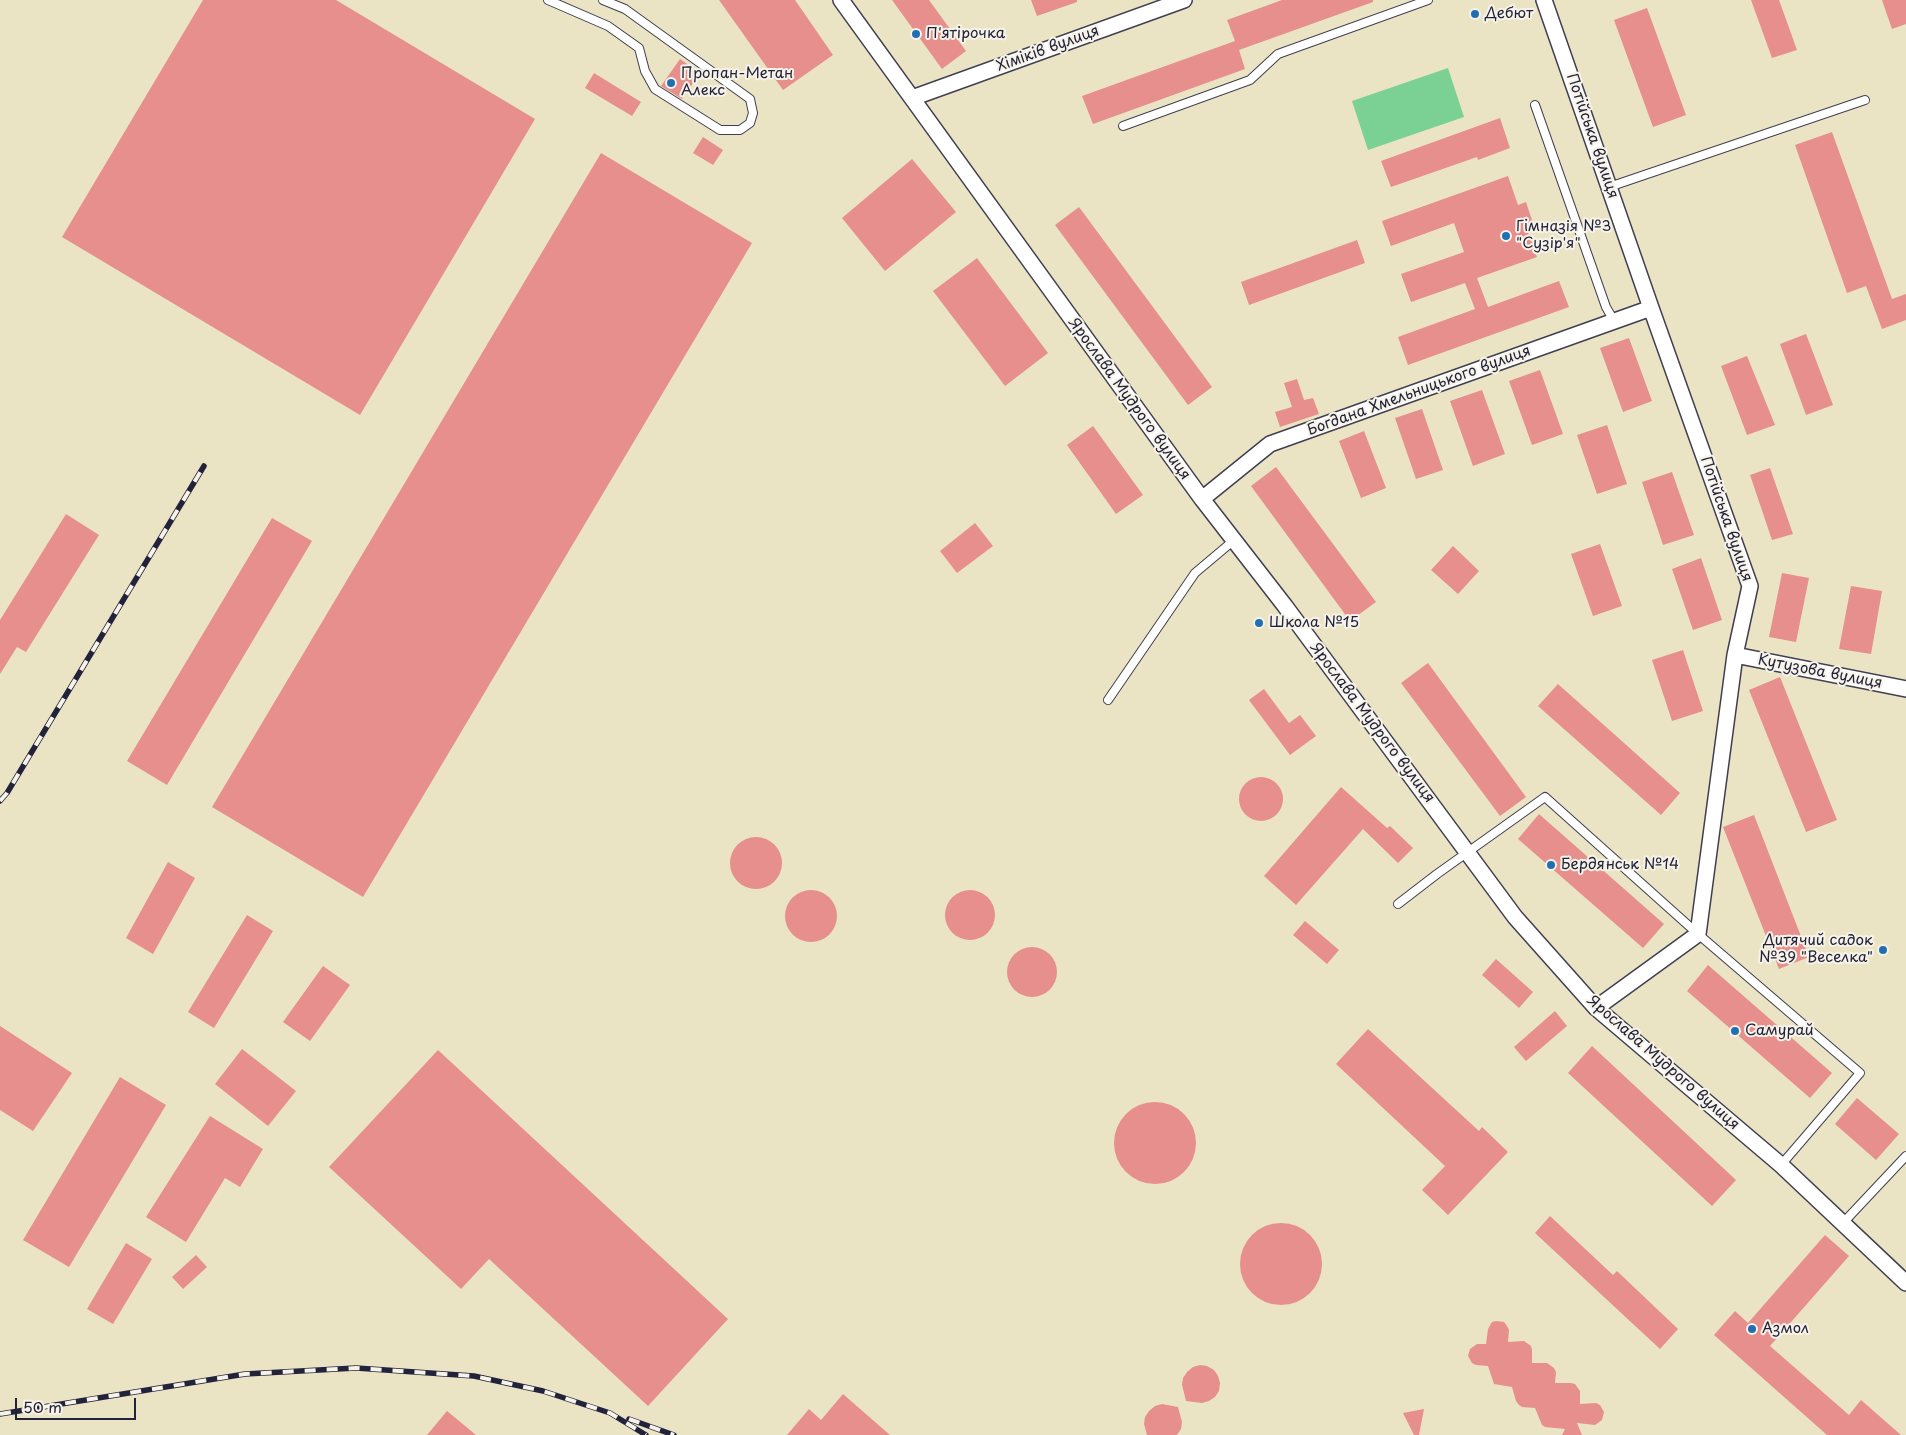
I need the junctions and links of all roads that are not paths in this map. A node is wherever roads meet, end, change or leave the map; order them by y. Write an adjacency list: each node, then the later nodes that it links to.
1 (548, 0): 2 (lane)
2 (603, 0)
3 (841, 0): 7 (street, Ярослава Мудрого вулиця)
4 (1184, 0): 7 (street, Хіміків вулиця)
5 (1428, 0): 10 (lane)
6 (1544, 0): 11 (street, Потійська вулиця)
7 (912, 98): 14 (street, Ярослава Мудрого вулиця)
8 (1865, 100): 11 (lane)
9 (1535, 105): 13 (lane)
10 (1123, 126)
11 (1609, 187): 12 (street, Потійська вулиця)
12 (1651, 308): 13 (street, Богдана Хмельницького вулиця); 16 (street, Потійська вулиця)
13 (1614, 321): 14 (street, Богдана Хмельницького вулиця)
14 (1202, 500): 15 (street, Ярослава Мудрого вулиця)
15 (1233, 541): 18 (lane); 19 (street, Ярослава Мудрого вулиця)
16 (1734, 655): 17 (street, Кутузова вулиця); 21 (street, Потійська вулиця)
17 (1906, 689)
18 (1108, 700)
19 (1468, 852): 20 (lane); 21 (lane); 22 (street, Ярослава Мудрого вулиця)
20 (1398, 904)
21 (1698, 934): 22 (street); 24 (lane)
22 (1596, 1008): 24 (street, Ярослава Мудрого вулиця)
23 (1906, 1156): 25 (lane)
24 (1781, 1165): 25 (street, Ярослава Мудрого вулиця)
25 (1842, 1224): 26 (street, Ярослава Мудрого вулиця)
26 (1906, 1283)

